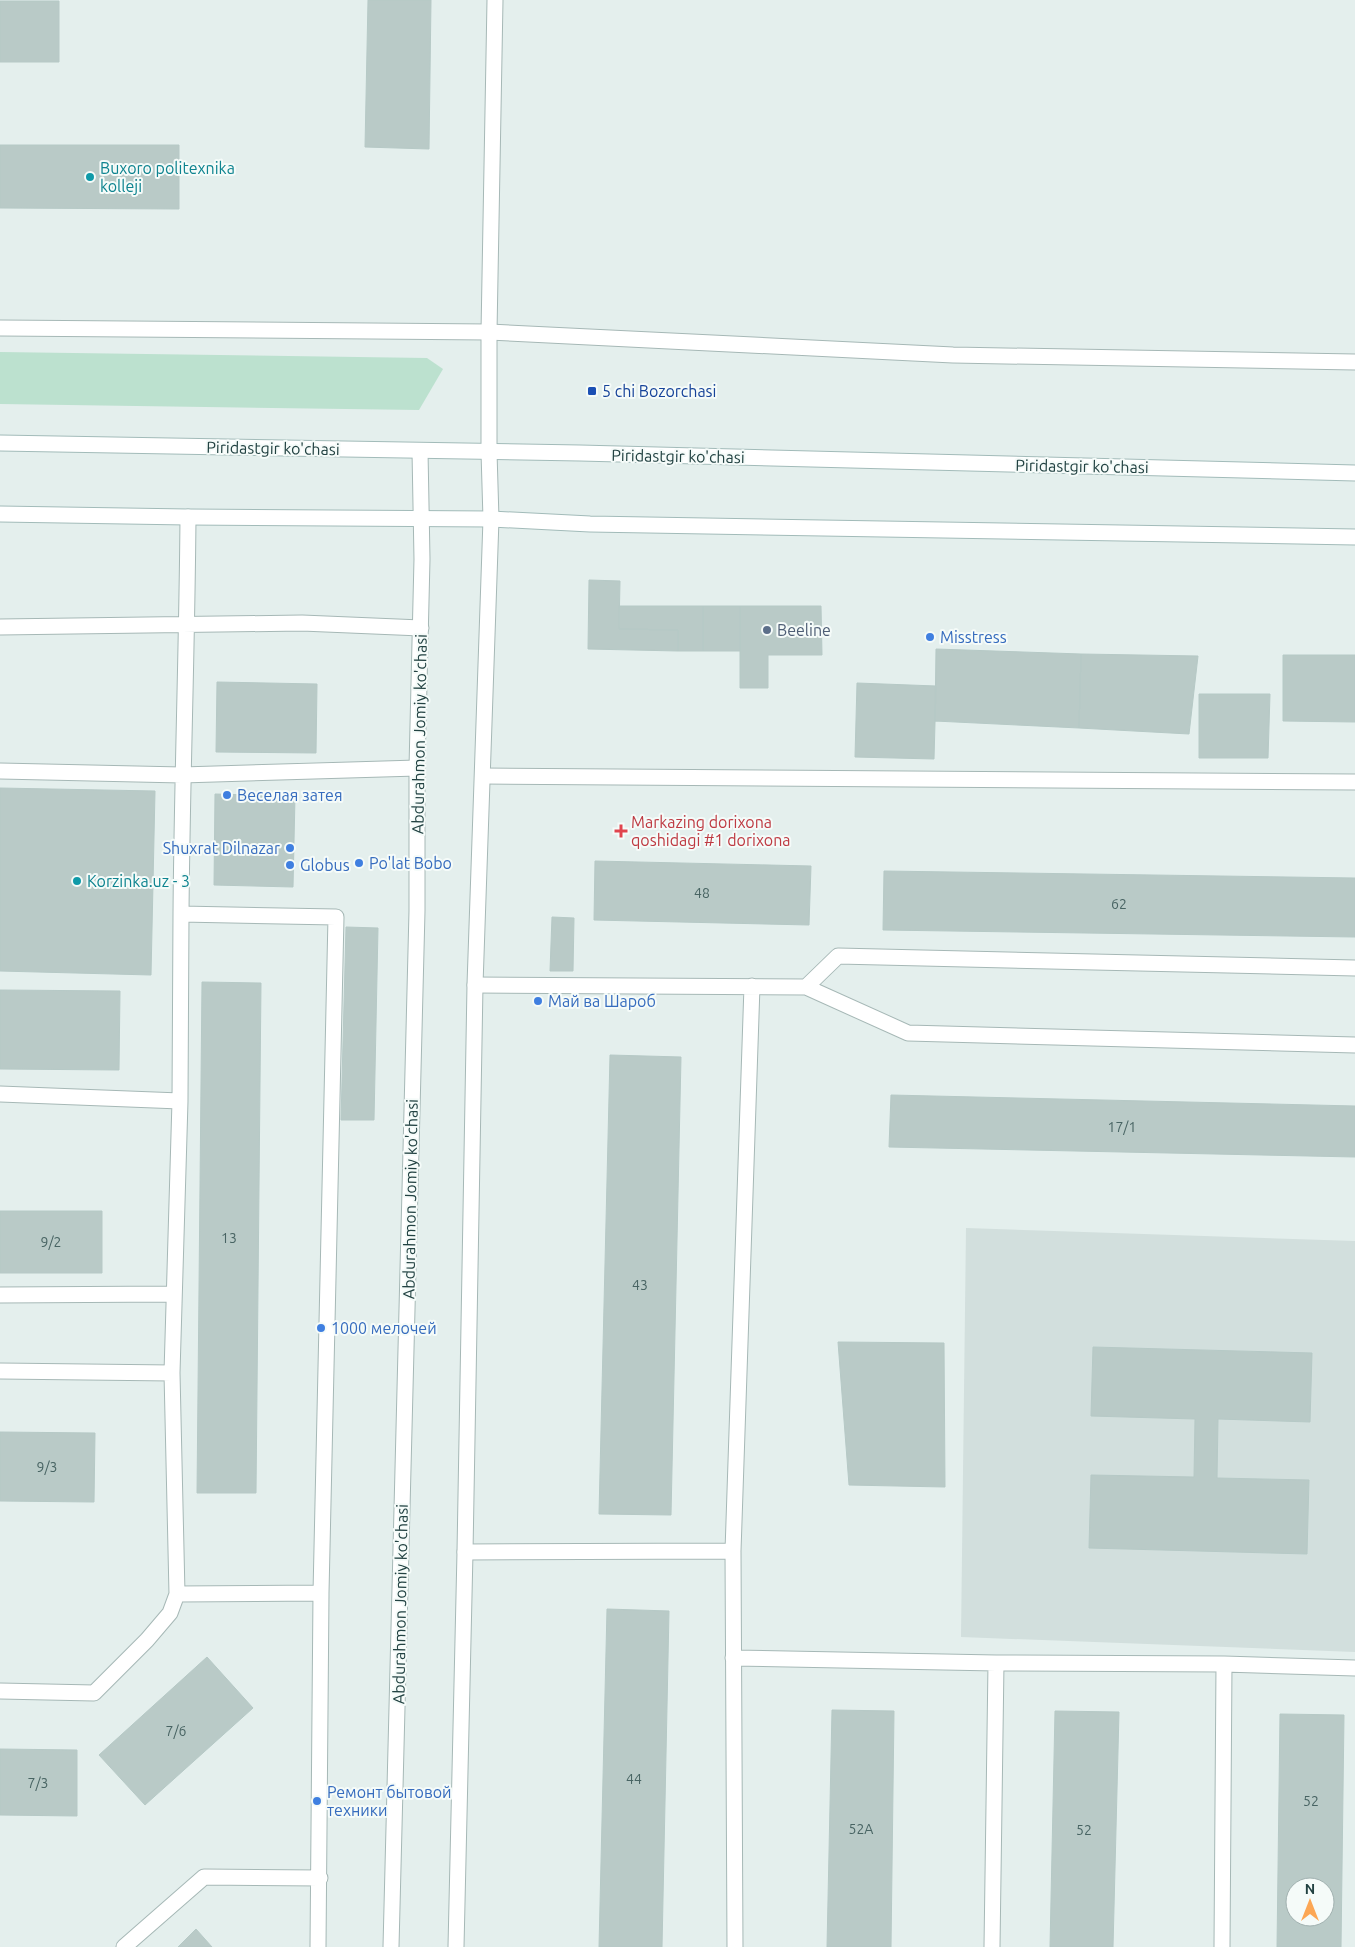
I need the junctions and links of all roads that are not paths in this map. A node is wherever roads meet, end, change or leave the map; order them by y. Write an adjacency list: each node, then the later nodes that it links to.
1 (494, 0): 3 (street)
2 (0, 328): 3 (street)
3 (489, 332): 4 (street); 7 (street)
4 (1355, 362)
5 (0, 443): 6 (street, Piridastgir ko'chasi)
6 (420, 451): 7 (street, Piridastgir ko'chasi); 11 (street, Abdurahmon Jomiy ko'chasi)
7 (489, 452): 8 (street, Piridastgir ko'chasi); 12 (street)
8 (1355, 473)
9 (0, 514): 10 (street)
10 (188, 518): 11 (street); 14 (street)
11 (421, 518): 12 (street); 16 (street, Abdurahmon Jomiy ko'chasi)
12 (491, 519): 13 (street); 20 (street)
13 (1355, 537)
14 (188, 623): 15 (street); 16 (street); 19 (street)
15 (0, 627)
16 (421, 628): 17 (street, Abdurahmon Jomiy ko'chasi)
17 (418, 768): 19 (street); 46 (street, Abdurahmon Jomiy ko'chasi)
18 (0, 771): 19 (street)
19 (182, 775): 22 (street)
20 (484, 776): 21 (street); 24 (street)
21 (1355, 782)
22 (181, 914): 29 (street); 36 (street)
23 (1355, 968): 26 (street)
24 (475, 985): 25 (street); 35 (street)
25 (752, 986): 26 (street); 34 (street)
26 (806, 987): 27 (street)
27 (1355, 1045)
28 (0, 1094): 29 (street)
29 (180, 1101): 30 (street)
30 (174, 1294): 31 (street); 33 (street)
31 (0, 1295)
32 (0, 1370): 33 (street)
33 (172, 1373): 37 (street)
34 (733, 1551): 35 (street); 38 (street)
35 (465, 1552): 47 (street)
36 (321, 1593): 37 (street); 43 (street)
37 (177, 1594): 42 (street)
38 (733, 1658): 39 (street); 48 (street)
39 (996, 1663): 40 (street); 49 (street)
40 (1224, 1664): 41 (street); 50 (street)
41 (1355, 1668)
42 (0, 1691)
43 (320, 1878): 44 (street); 45 (street)
44 (124, 1947)
45 (318, 1947)
46 (391, 1947)
47 (456, 1947)
48 (734, 1947)
49 (992, 1947)
50 (1222, 1947)

